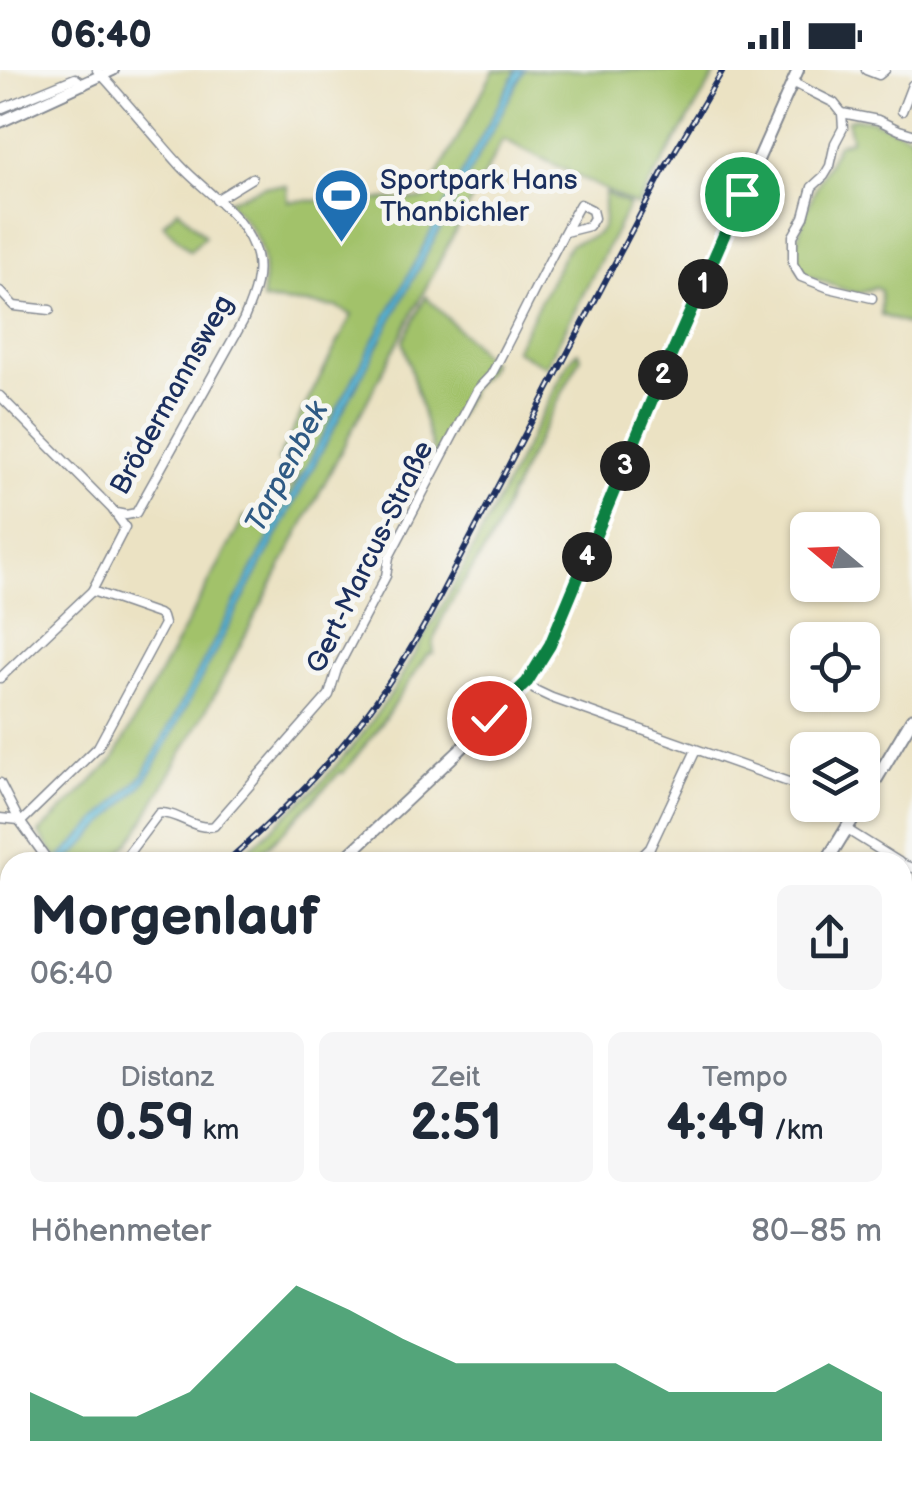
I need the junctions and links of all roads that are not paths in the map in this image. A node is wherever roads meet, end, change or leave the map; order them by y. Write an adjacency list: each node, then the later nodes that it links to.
1 (798, 70): 5 (main road)
2 (866, 70): 3 (street)
3 (885, 70)
4 (104, 72): 6 (main road); 14 (street, Brödermannsweg)
5 (792, 82): 10 (street); 23 (main road)
6 (84, 85): 8 (street); 11 (main road)
7 (912, 85): 9 (street)
8 (0, 109)
9 (902, 111)
10 (842, 113): 12 (street); 17 (street)
11 (0, 122)
12 (912, 134)
13 (252, 178): 14 (street)
14 (216, 200): 20 (street, Brödermannsweg)
15 (565, 232): 34 (street, Gert-Marcus-Straße)
16 (0, 291): 18 (street)
17 (872, 298)
18 (50, 310)
19 (0, 396): 20 (street)
20 (116, 513): 21 (street, Brödermannsweg)
21 (92, 591): 22 (street, Brödermannsweg); 30 (street)
22 (0, 678)
23 (527, 682): 25 (street); 35 (main road)
24 (912, 719): 26 (main road)
25 (696, 750): 27 (street); 36 (street)
26 (880, 770)
27 (790, 783)
28 (0, 784): 30 (street)
29 (0, 818): 30 (street)
30 (20, 821): 33 (street)
31 (850, 822): 32 (main road)
32 (846, 829): 37 (main road); 38 (street)
33 (42, 852)
34 (129, 852)
35 (352, 852)
36 (646, 852)
37 (832, 852)
38 (883, 852)

